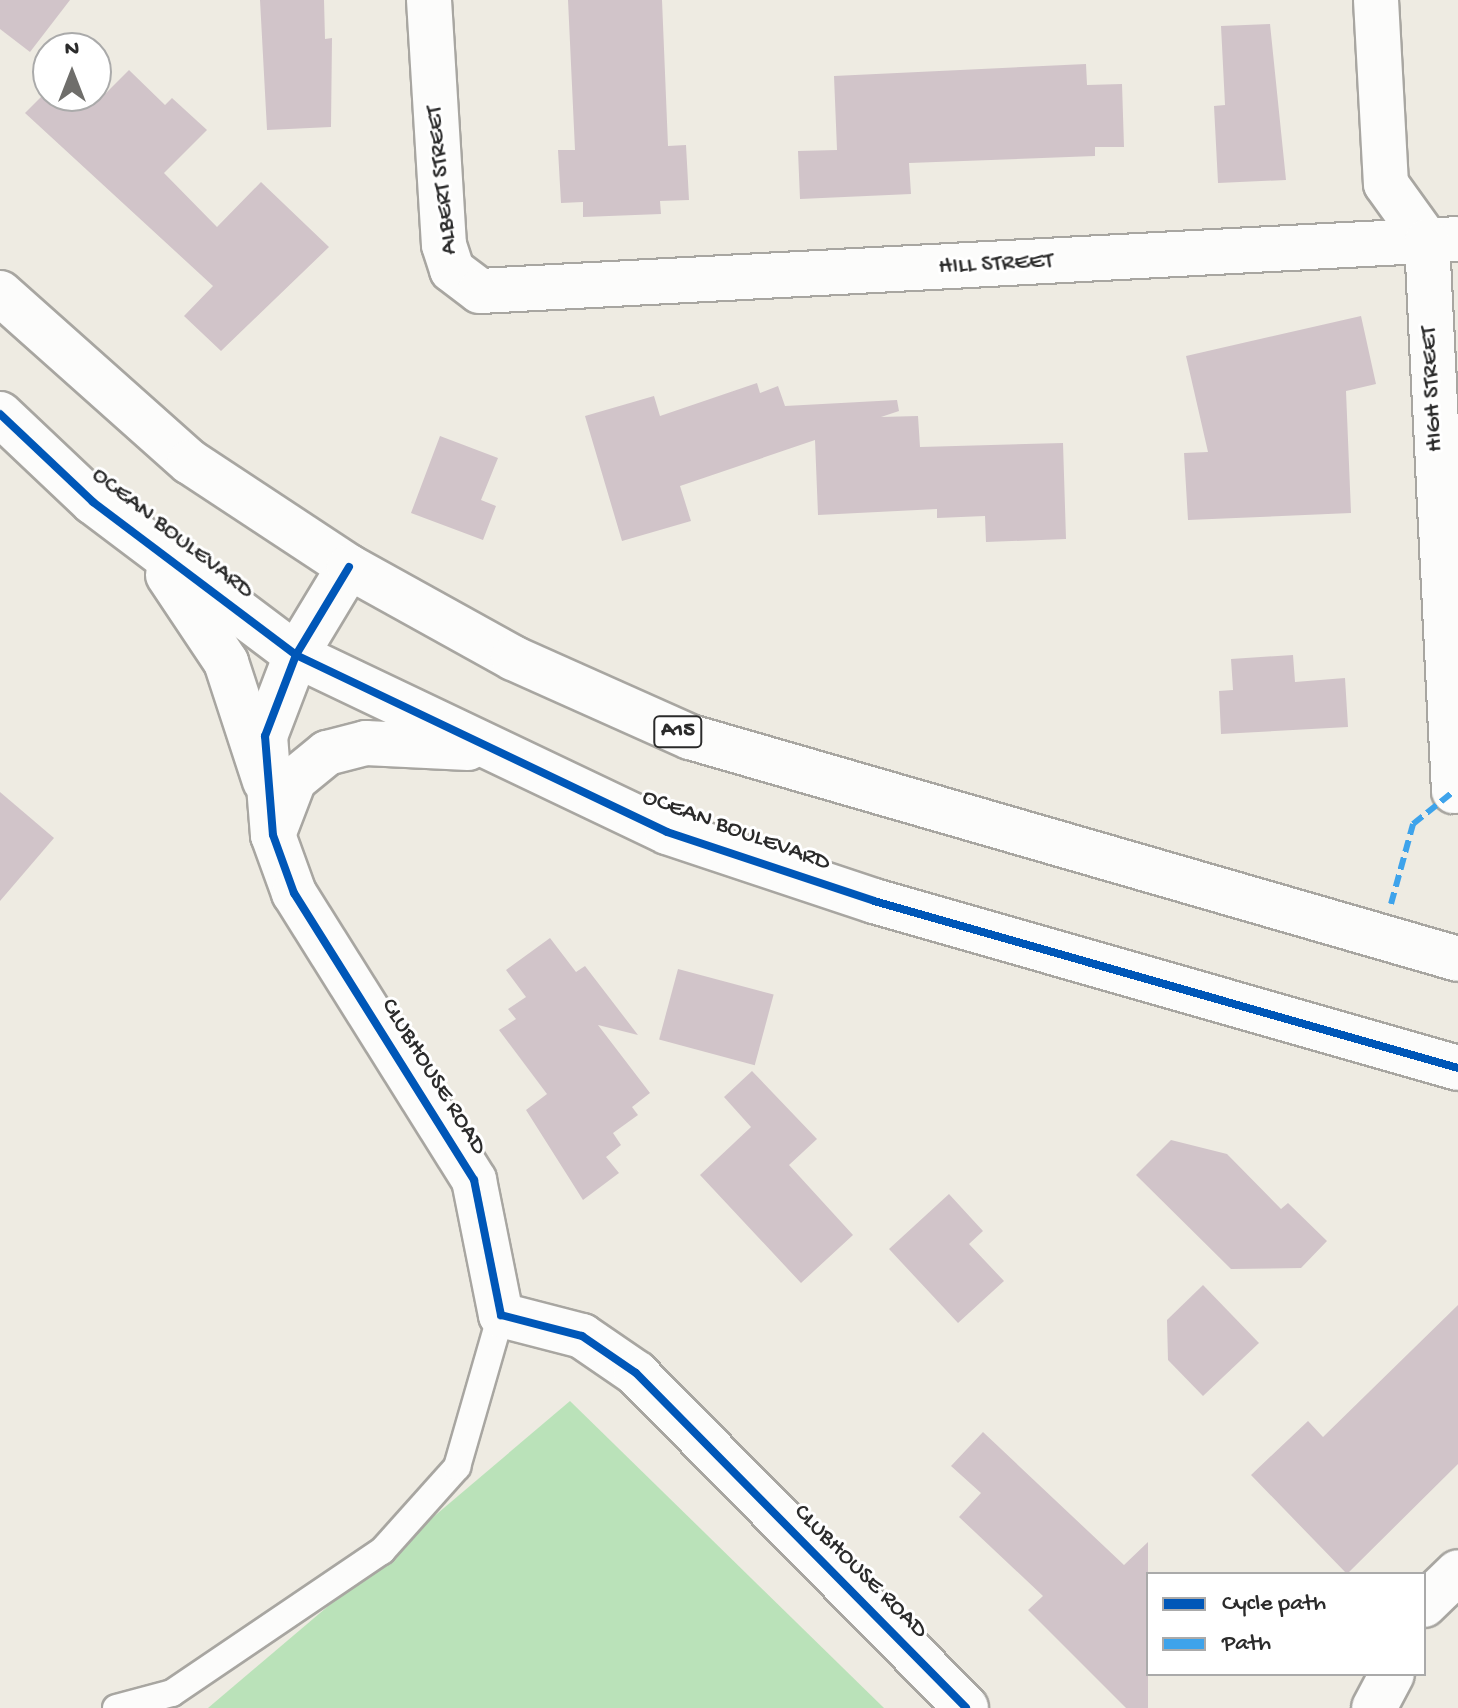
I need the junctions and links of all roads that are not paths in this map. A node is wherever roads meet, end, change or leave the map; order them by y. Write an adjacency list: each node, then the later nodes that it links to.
1 (429, 0): 4 (main road, ALBERT STREET)
2 (1376, 0): 3 (main road)
3 (1442, 240): 4 (main road, HILL STREET); 12 (main road, HIGH STREET)
4 (535, 291)
5 (0, 293): 8 (main road, A15)
6 (0, 414): 7 (main road, OCEAN BOULEVARD)
7 (134, 533): 9 (main road, OCEAN BOULEVARD); 11 (main road)
8 (349, 567): 9 (main road, CLUBHOUSE ROAD); 14 (main road, A15)
9 (296, 655): 10 (main road, OCEAN BOULEVARD); 11 (main road, CLUBHOUSE ROAD)
10 (490, 749): 13 (main road); 15 (main road, OCEAN BOULEVARD)
11 (265, 781): 13 (main road, CLUBHOUSE ROAD)
12 (1454, 791)
13 (273, 835): 16 (main road, CLUBHOUSE ROAD)
14 (1458, 959)
15 (1458, 1068)
16 (501, 1315): 20 (lane); 21 (main road, CLUBHOUSE ROAD)
17 (1458, 1572): 18 (main road)
18 (1426, 1603)
19 (1391, 1676): 22 (main road)
20 (116, 1708)
21 (966, 1708)
22 (1374, 1708)

